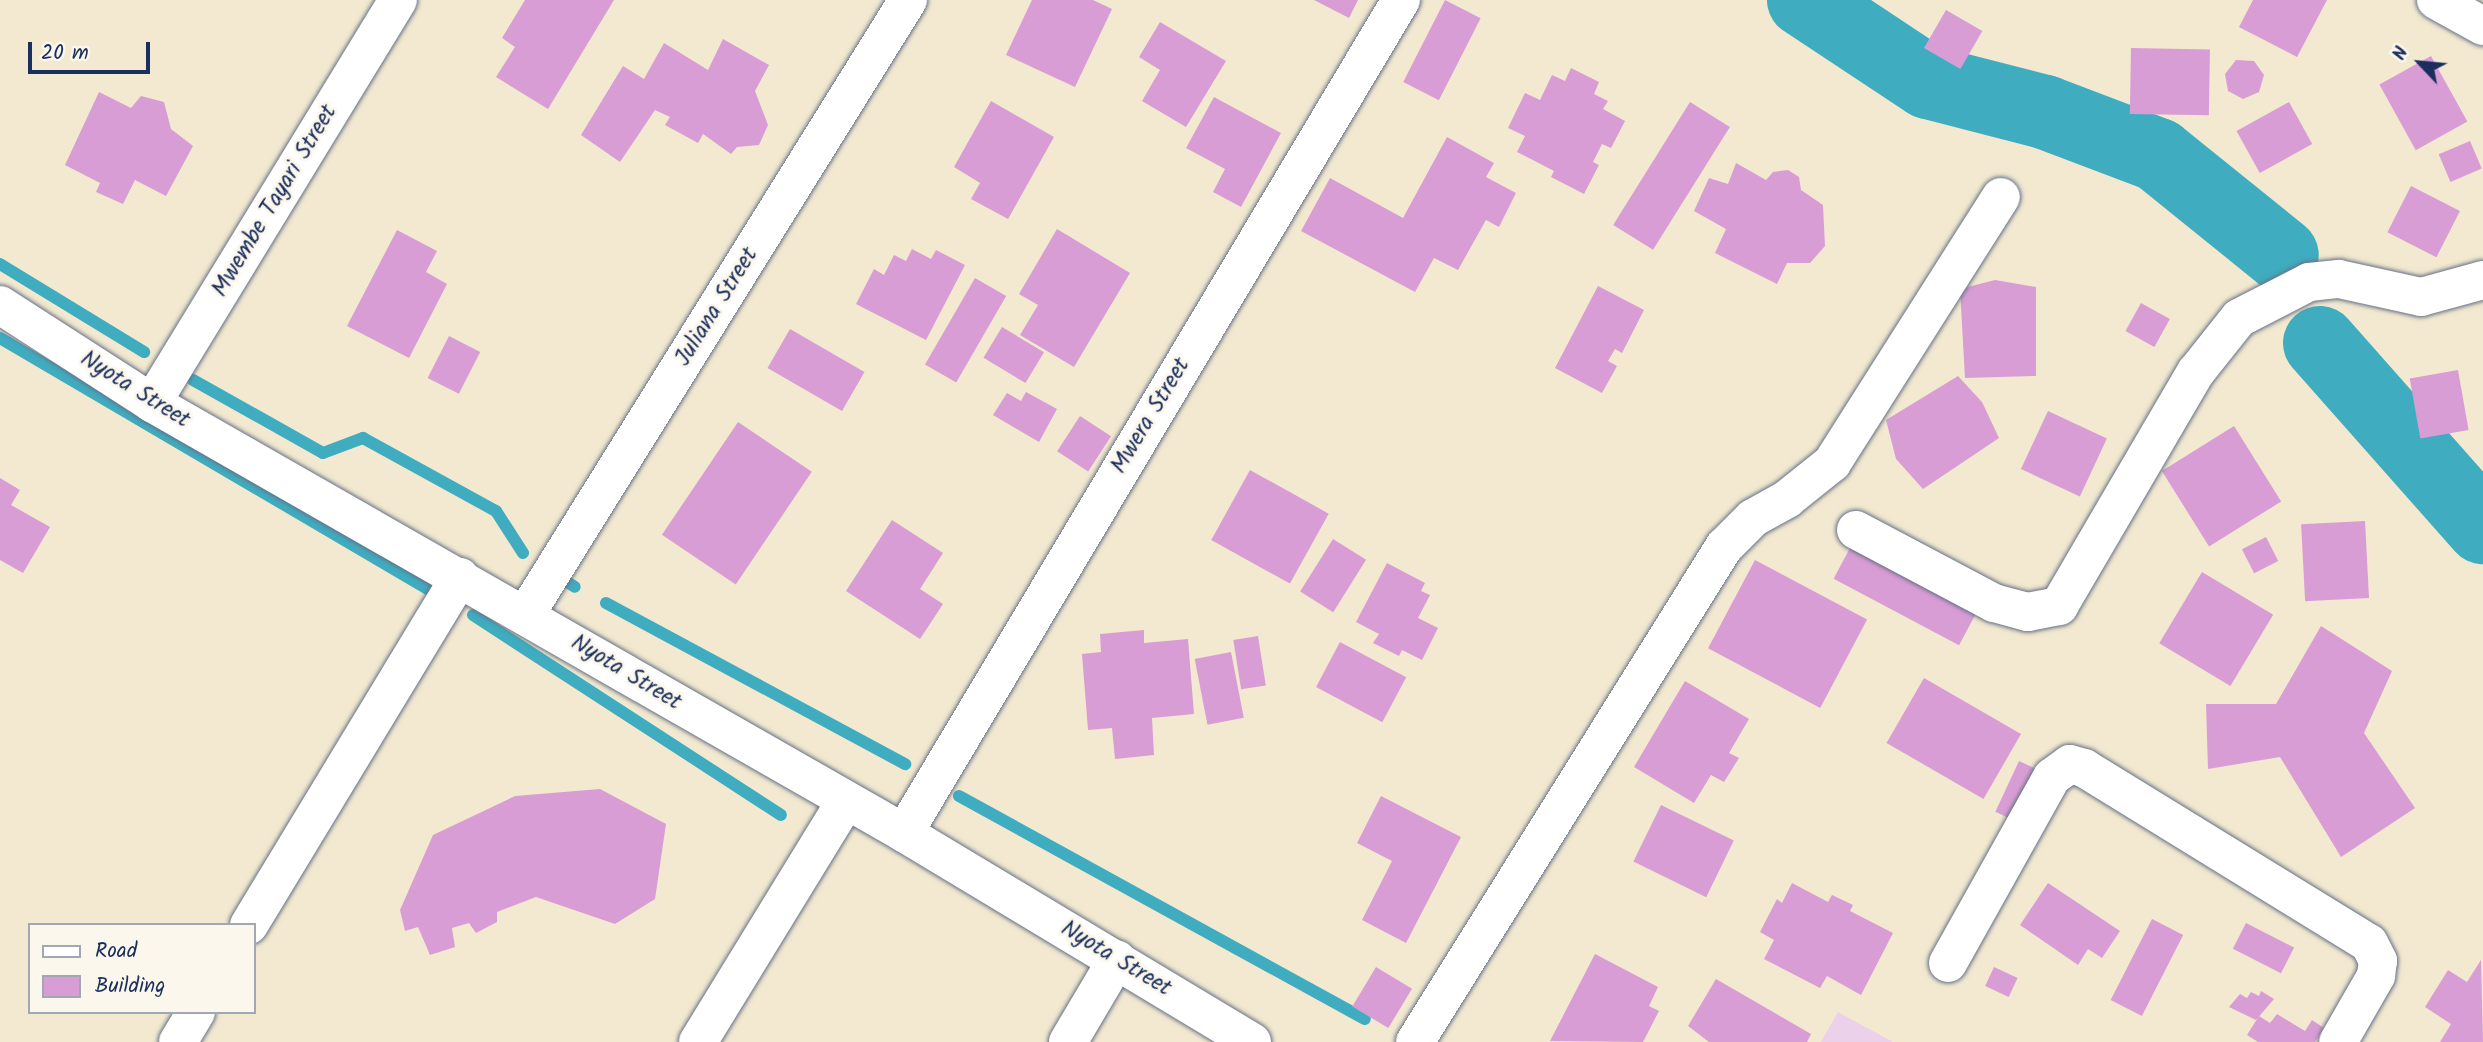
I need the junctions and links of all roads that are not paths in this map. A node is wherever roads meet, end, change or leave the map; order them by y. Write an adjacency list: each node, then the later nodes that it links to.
1 (398, 0): 9 (street, Mwembe Tayari Street)
2 (908, 0): 12 (street, Juliana Street)
3 (1402, 0): 14 (street, Mwera Street)
4 (2436, 0): 5 (street)
5 (2483, 26)
6 (2001, 197): 23 (street)
7 (2483, 280): 10 (street)
8 (0, 305): 9 (street, Nyota Street)
9 (152, 403): 11 (street, Nyota Street)
10 (1856, 530)
11 (460, 577): 12 (street, Nyota Street); 15 (street)
12 (526, 614): 13 (street, Nyota Street)
13 (845, 802): 14 (street, Nyota Street); 20 (street)
14 (904, 833): 16 (street, Nyota Street)
15 (250, 923)
16 (1117, 959): 21 (street); 22 (street, Nyota Street)
17 (1948, 963): 24 (street)
18 (195, 1014): 19 (street)
19 (178, 1042)
20 (698, 1042)
21 (1068, 1042)
22 (1252, 1042)
23 (1415, 1042)
24 (2338, 1042)

